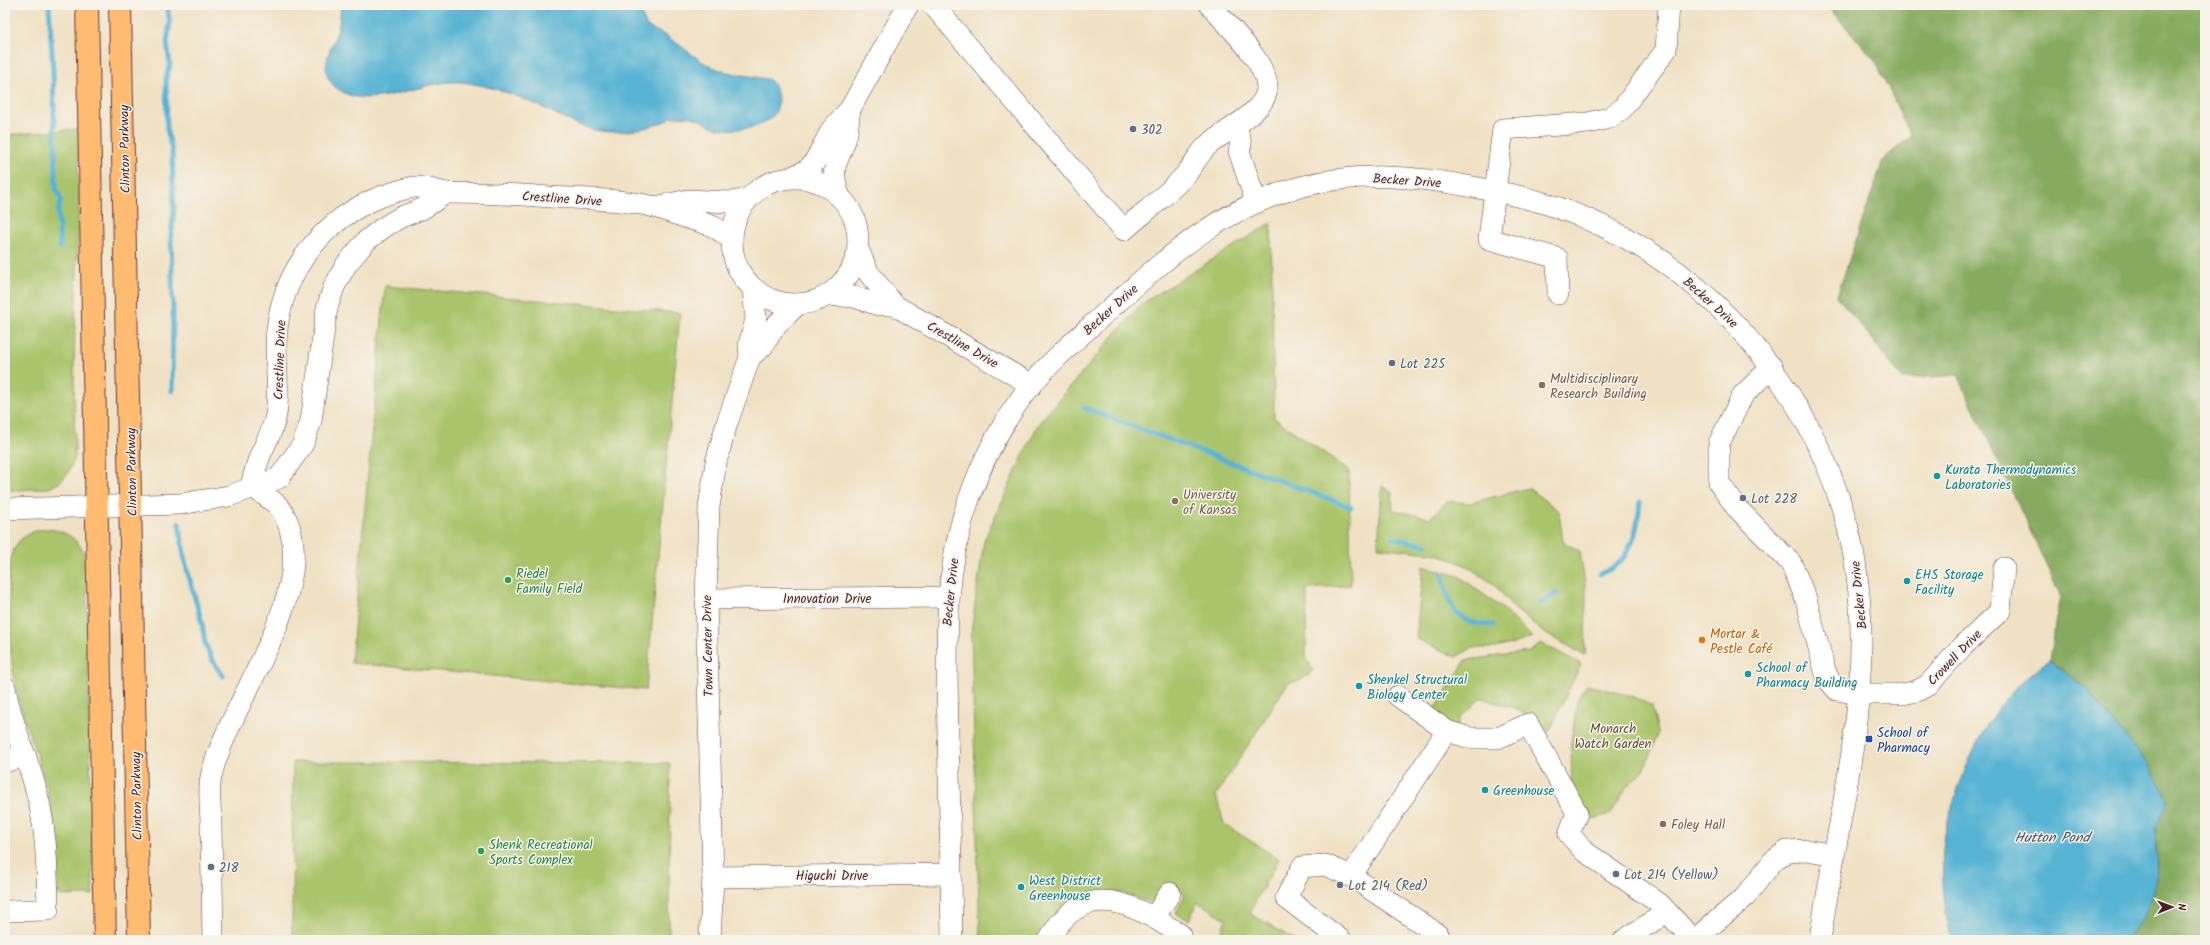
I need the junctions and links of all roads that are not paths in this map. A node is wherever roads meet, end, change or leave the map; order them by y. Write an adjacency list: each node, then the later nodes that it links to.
1 (87, 5): 28 (main road)
2 (120, 5): 27 (main road, Clinton Parkway)
3 (908, 5): 7 (street)
4 (933, 5): 8 (street)
5 (1210, 5): 8 (street)
6 (1669, 5): 10 (street)
7 (850, 108): 9 (street); 12 (street)
8 (1238, 134): 14 (street)
9 (792, 177): 12 (street); 13 (street)
10 (1495, 191): 14 (street, Becker Drive); 19 (street); 24 (street, Becker Drive)
11 (446, 192): 15 (street, Crestline Drive); 26 (street); 26 (street, Crestline Drive)
12 (839, 196): 17 (street)
13 (746, 200): 15 (street, Crestline Drive); 16 (street)
14 (1262, 200): 25 (street, Becker Drive)
15 (654, 207): 16 (street, Crestline Drive)
16 (732, 240): 18 (street)
17 (858, 249): 20 (street); 22 (street, Crestline Drive)
18 (753, 289): 21 (street); 23 (street, Town Center Drive)
19 (1558, 294)
20 (828, 295): 21 (street); 22 (street, Crestline Drive)
21 (798, 304): 23 (street, Town Center Drive)
22 (894, 305): 25 (street, Crestline Drive)
23 (750, 357): 32 (street, Town Center Drive)
24 (1772, 367): 34 (street, Becker Drive); 34 (street, Crowell Drive)
25 (1032, 384): 31 (street, Becker Drive)
26 (251, 486): 27 (street); 50 (street)
27 (132, 507): 28 (street); 49 (main road, Clinton Parkway)
28 (97, 508): 29 (street); 48 (main road)
29 (5, 509)
30 (2004, 568): 34 (street, Crowell Drive)
31 (948, 597): 32 (street, Innovation Drive); 40 (street, Becker Drive)
32 (706, 599): 41 (street, Town Center Drive)
33 (5, 687): 37 (street)
34 (1859, 694): 39 (street, Becker Drive)
35 (1398, 696): 36 (street)
36 (1447, 731): 42 (street); 45 (street)
37 (25, 755): 38 (street); 44 (street)
38 (5, 762)
39 (1835, 855): 57 (street); 58 (street, Becker Drive)
40 (951, 874): 41 (street, Higuchi Drive); 52 (street, Becker Drive)
41 (713, 876): 51 (street, Town Center Drive)
42 (1351, 876): 54 (street); 55 (street)
43 (1170, 893): 46 (street)
44 (5, 911)
45 (1667, 912): 56 (street); 57 (street)
46 (1154, 918): 47 (street); 53 (street)
47 (1182, 935)
48 (105, 940)
49 (139, 940)
50 (213, 940)
51 (710, 940)
52 (952, 940)
53 (1049, 940)
54 (1341, 940)
55 (1437, 940)
56 (1624, 940)
57 (1693, 940)
58 (1820, 940)

